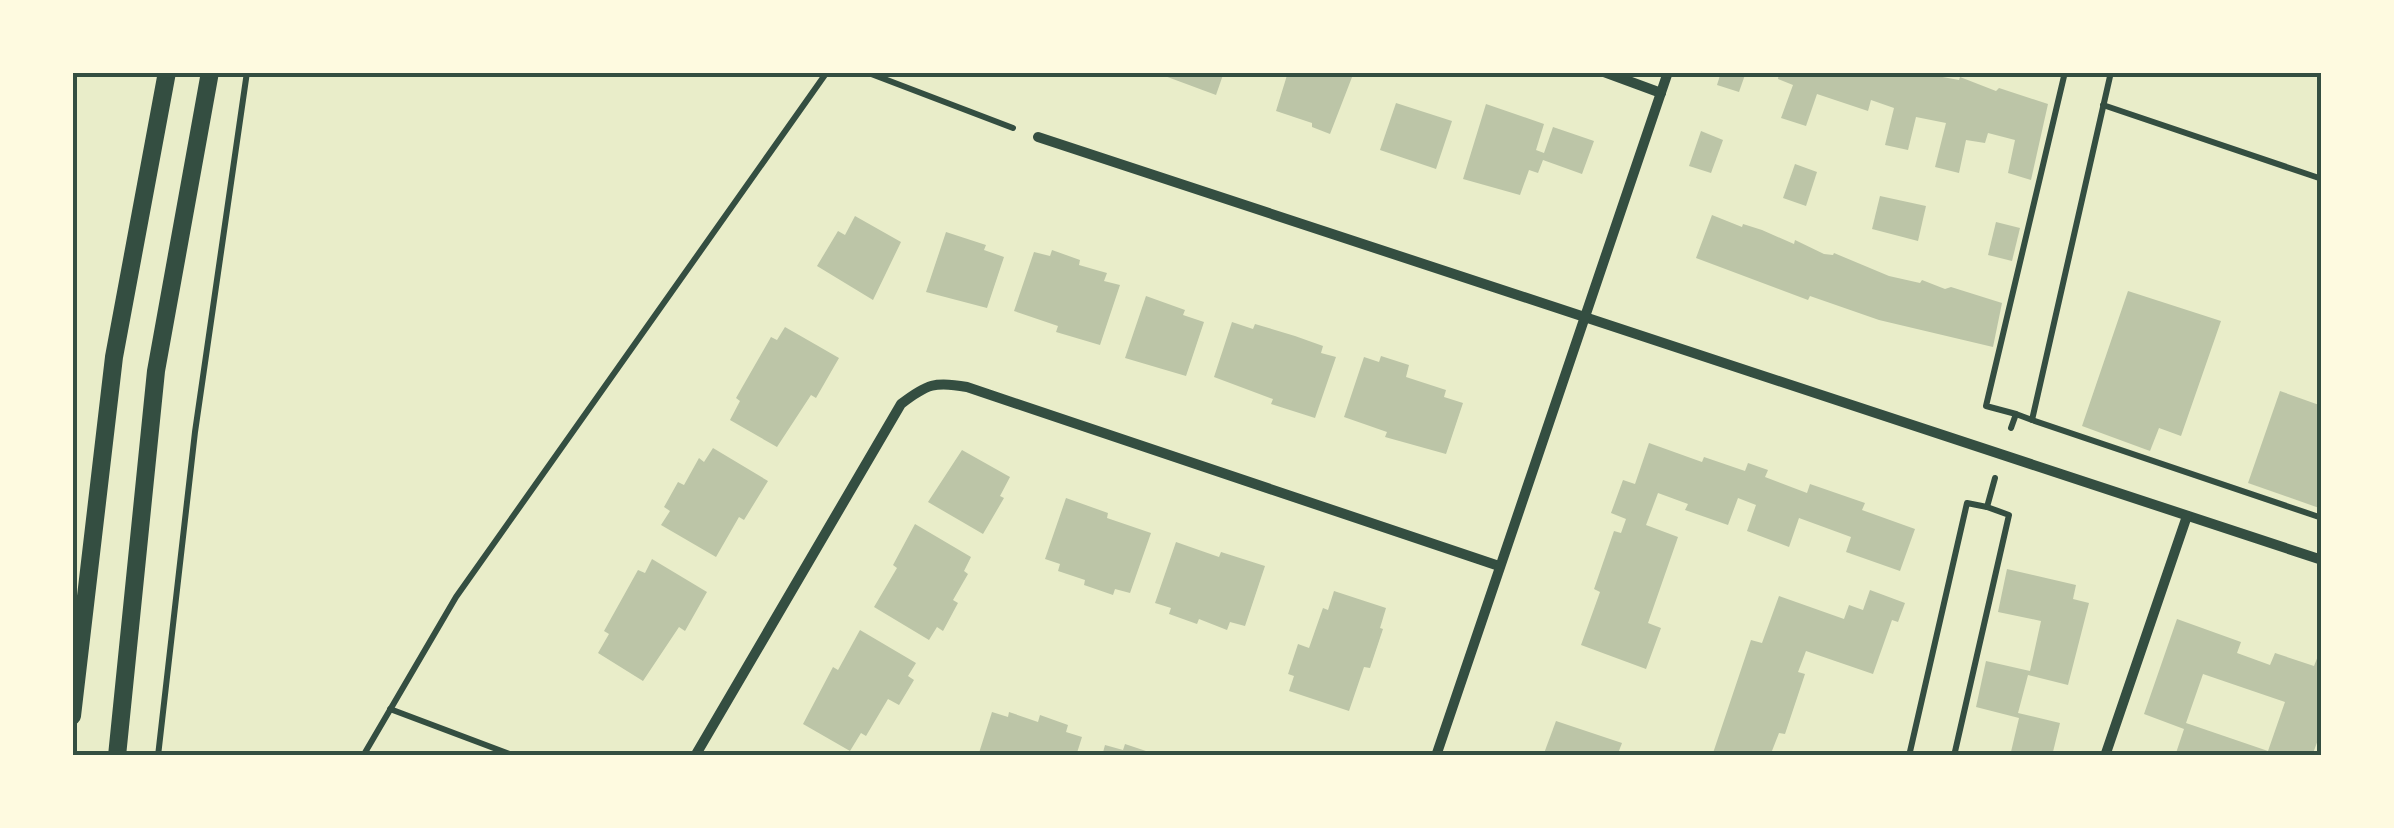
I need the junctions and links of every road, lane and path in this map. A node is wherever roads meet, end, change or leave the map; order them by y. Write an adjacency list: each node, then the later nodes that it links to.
1 (166, 72): 24 (street)
2 (210, 72): 25 (street)
3 (247, 72): 26 (path)
4 (827, 72): 23 (path)
5 (866, 72): 12 (path)
6 (1604, 72): 10 (street)
7 (1668, 72): 10 (street)
8 (2065, 72): 15 (path)
9 (2111, 72): 11 (path)
10 (1661, 93): 14 (street)
11 (2103, 106): 13 (path); 16 (path)
12 (1038, 137): 14 (street)
13 (2322, 179)
14 (1582, 318): 17 (street); 22 (street)
15 (2016, 414): 16 (path); 17 (path)
16 (2032, 420): 20 (path)
17 (2001, 454): 18 (path); 19 (street)
18 (1986, 507): 31 (path); 32 (path)
19 (2188, 516): 21 (street); 33 (street)
20 (2322, 518)
21 (2322, 560)
22 (1499, 566): 29 (street); 30 (street)
23 (390, 709): 27 (path); 28 (path)
24 (72, 716)
25 (117, 756)
26 (158, 756)
27 (363, 756)
28 (515, 756)
29 (696, 756)
30 (1436, 756)
31 (1909, 756)
32 (1954, 756)
33 (2105, 756)

